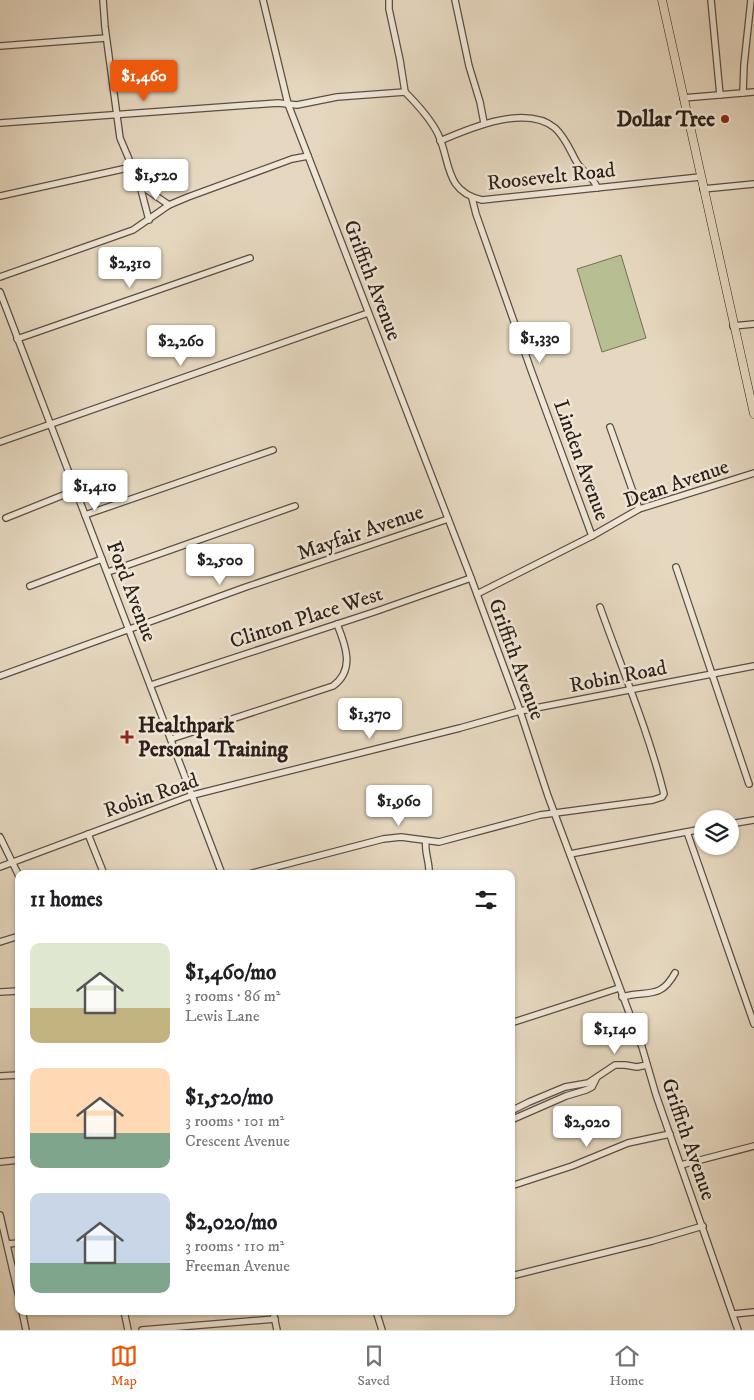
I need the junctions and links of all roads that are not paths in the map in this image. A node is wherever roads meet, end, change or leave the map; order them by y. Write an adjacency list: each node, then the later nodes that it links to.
1 (103, 0): 8 (street)
2 (263, 0): 15 (street, Griffith Avenue)
3 (389, 0): 10 (street)
4 (455, 0): 18 (street)
5 (662, 0): 14 (main road)
6 (711, 0): 13 (street)
7 (751, 0): 12 (street)
8 (106, 38): 9 (street); 16 (street)
9 (0, 46)
10 (404, 92): 15 (street); 19 (street, Roosevelt Road)
11 (754, 92): 12 (street)
12 (743, 93): 13 (street)
13 (720, 95): 14 (street)
14 (683, 98): 22 (main road)
15 (288, 104): 16 (street); 20 (street, Griffith Avenue)
16 (117, 114): 17 (street); 21 (street)
17 (0, 123)
18 (484, 123): 19 (street); 25 (street)
19 (440, 140): 28 (street, Roosevelt Road)
20 (308, 156): 29 (street); 34 (street, Griffith Avenue)
21 (132, 167): 24 (street); 27 (street)
22 (700, 177): 25 (street, Roosevelt Road); 26 (main road)
23 (754, 184): 26 (street)
24 (140, 185): 29 (street); 30 (street)
25 (597, 188): 28 (street, Roosevelt Road)
26 (703, 189): 36 (main road)
27 (0, 196)
28 (472, 198): 51 (street, Linden Avenue)
29 (169, 205): 30 (street)
30 (149, 220): 32 (street)
31 (250, 258): 37 (street)
32 (0, 277)
33 (0, 292): 37 (street, Ford Avenue)
34 (368, 313): 40 (street); 50 (street, Griffith Avenue)
35 (754, 324): 36 (street)
36 (733, 326): 38 (main road)
37 (17, 339): 40 (street, Ford Avenue)
38 (752, 397): 39 (main road)
39 (754, 414)
40 (50, 425): 42 (street); 45 (street, Ford Avenue)
41 (610, 427): 47 (street)
42 (0, 442)
43 (273, 450): 48 (street)
44 (754, 473): 47 (street, Dean Avenue)
45 (76, 490): 48 (street, Ford Avenue); 49 (street)
46 (295, 506): 54 (street)
47 (639, 509): 51 (street, Dean Avenue)
48 (86, 515): 52 (street, Ford Avenue)
49 (6, 518)
50 (448, 519): 55 (street, Griffith Avenue); 60 (street, Mayfair Avenue)
51 (592, 536): 57 (street, Dean Avenue)
52 (102, 559): 54 (street, Ford Avenue); 56 (street)
53 (676, 567): 62 (street)
54 (108, 572): 60 (street, Ford Avenue)
55 (471, 578): 57 (street, Griffith Avenue); 59 (street, Clinton Place West)
56 (30, 586)
57 (477, 594): 66 (street, Griffith Avenue)
58 (600, 607): 65 (street)
59 (337, 624): 64 (street, Clinton Place West); 67 (street)
60 (129, 629): 63 (street, Mayfair Avenue); 64 (street, Ford Avenue)
61 (754, 666): 62 (street, Robin Road)
62 (711, 674): 65 (street, Robin Road); 68 (street)
63 (0, 676)
64 (151, 685): 67 (street, Ford Avenue)
65 (630, 691): 66 (street, Robin Road); 70 (street)
66 (520, 711): 69 (street, Robin Road); 70 (street, Griffith Avenue)
67 (171, 739): 69 (street, Ford Avenue)
68 (749, 784)
69 (193, 795): 75 (street, Robin Road); 83 (street, Ford Avenue)
70 (555, 813): 77 (street); 78 (street, Griffith Avenue)
71 (754, 820): 72 (street)
72 (739, 822)
73 (694, 831): 74 (street)
74 (687, 832): 78 (street); 94 (street)
75 (88, 834): 79 (street, Robin Road); 82 (street)
76 (0, 837): 79 (street)
77 (426, 841): 84 (street); 85 (street)
78 (570, 854): 89 (street, Griffith Avenue)
79 (13, 862): 80 (street, Robin Road); 81 (street)
80 (0, 867)
81 (16, 870)
82 (102, 870)
83 (221, 870)
84 (264, 870)
85 (430, 870)
86 (15, 937): 87 (street)
87 (0, 942)
88 (676, 973): 92 (street)
89 (619, 988): 92 (street, Griffith Avenue); 93 (street)
90 (15, 991): 91 (street)
91 (0, 992)
92 (622, 997): 95 (street, Griffith Avenue)
93 (515, 1022)
94 (754, 1024)
95 (647, 1065): 98 (street); 101 (street, Griffith Avenue)
96 (15, 1075): 97 (street)
97 (0, 1076)
98 (596, 1079): 99 (street); 100 (street)
99 (515, 1109)
100 (515, 1118)
101 (670, 1134): 105 (street, Griffith Avenue); 106 (street)
102 (754, 1146): 105 (street)
103 (15, 1160): 104 (street)
104 (0, 1162)
105 (681, 1165): 108 (street, Griffith Avenue)
106 (515, 1185)
107 (0, 1215): 110 (street)
108 (703, 1226): 111 (street); 114 (street, Griffith Avenue)
109 (15, 1243): 110 (street)
110 (6, 1244): 112 (street)
111 (515, 1275)
112 (15, 1281)
113 (754, 1312): 114 (street)
114 (733, 1314): 125 (street, Griffith Avenue)
115 (23, 1315): 120 (street)
116 (125, 1315): 121 (street)
117 (274, 1315): 119 (street)
118 (379, 1315): 124 (street)
119 (275, 1319): 122 (street); 123 (street)
120 (26, 1330)
121 (128, 1330)
122 (142, 1330)
123 (277, 1330)
124 (382, 1330)
125 (738, 1330)

